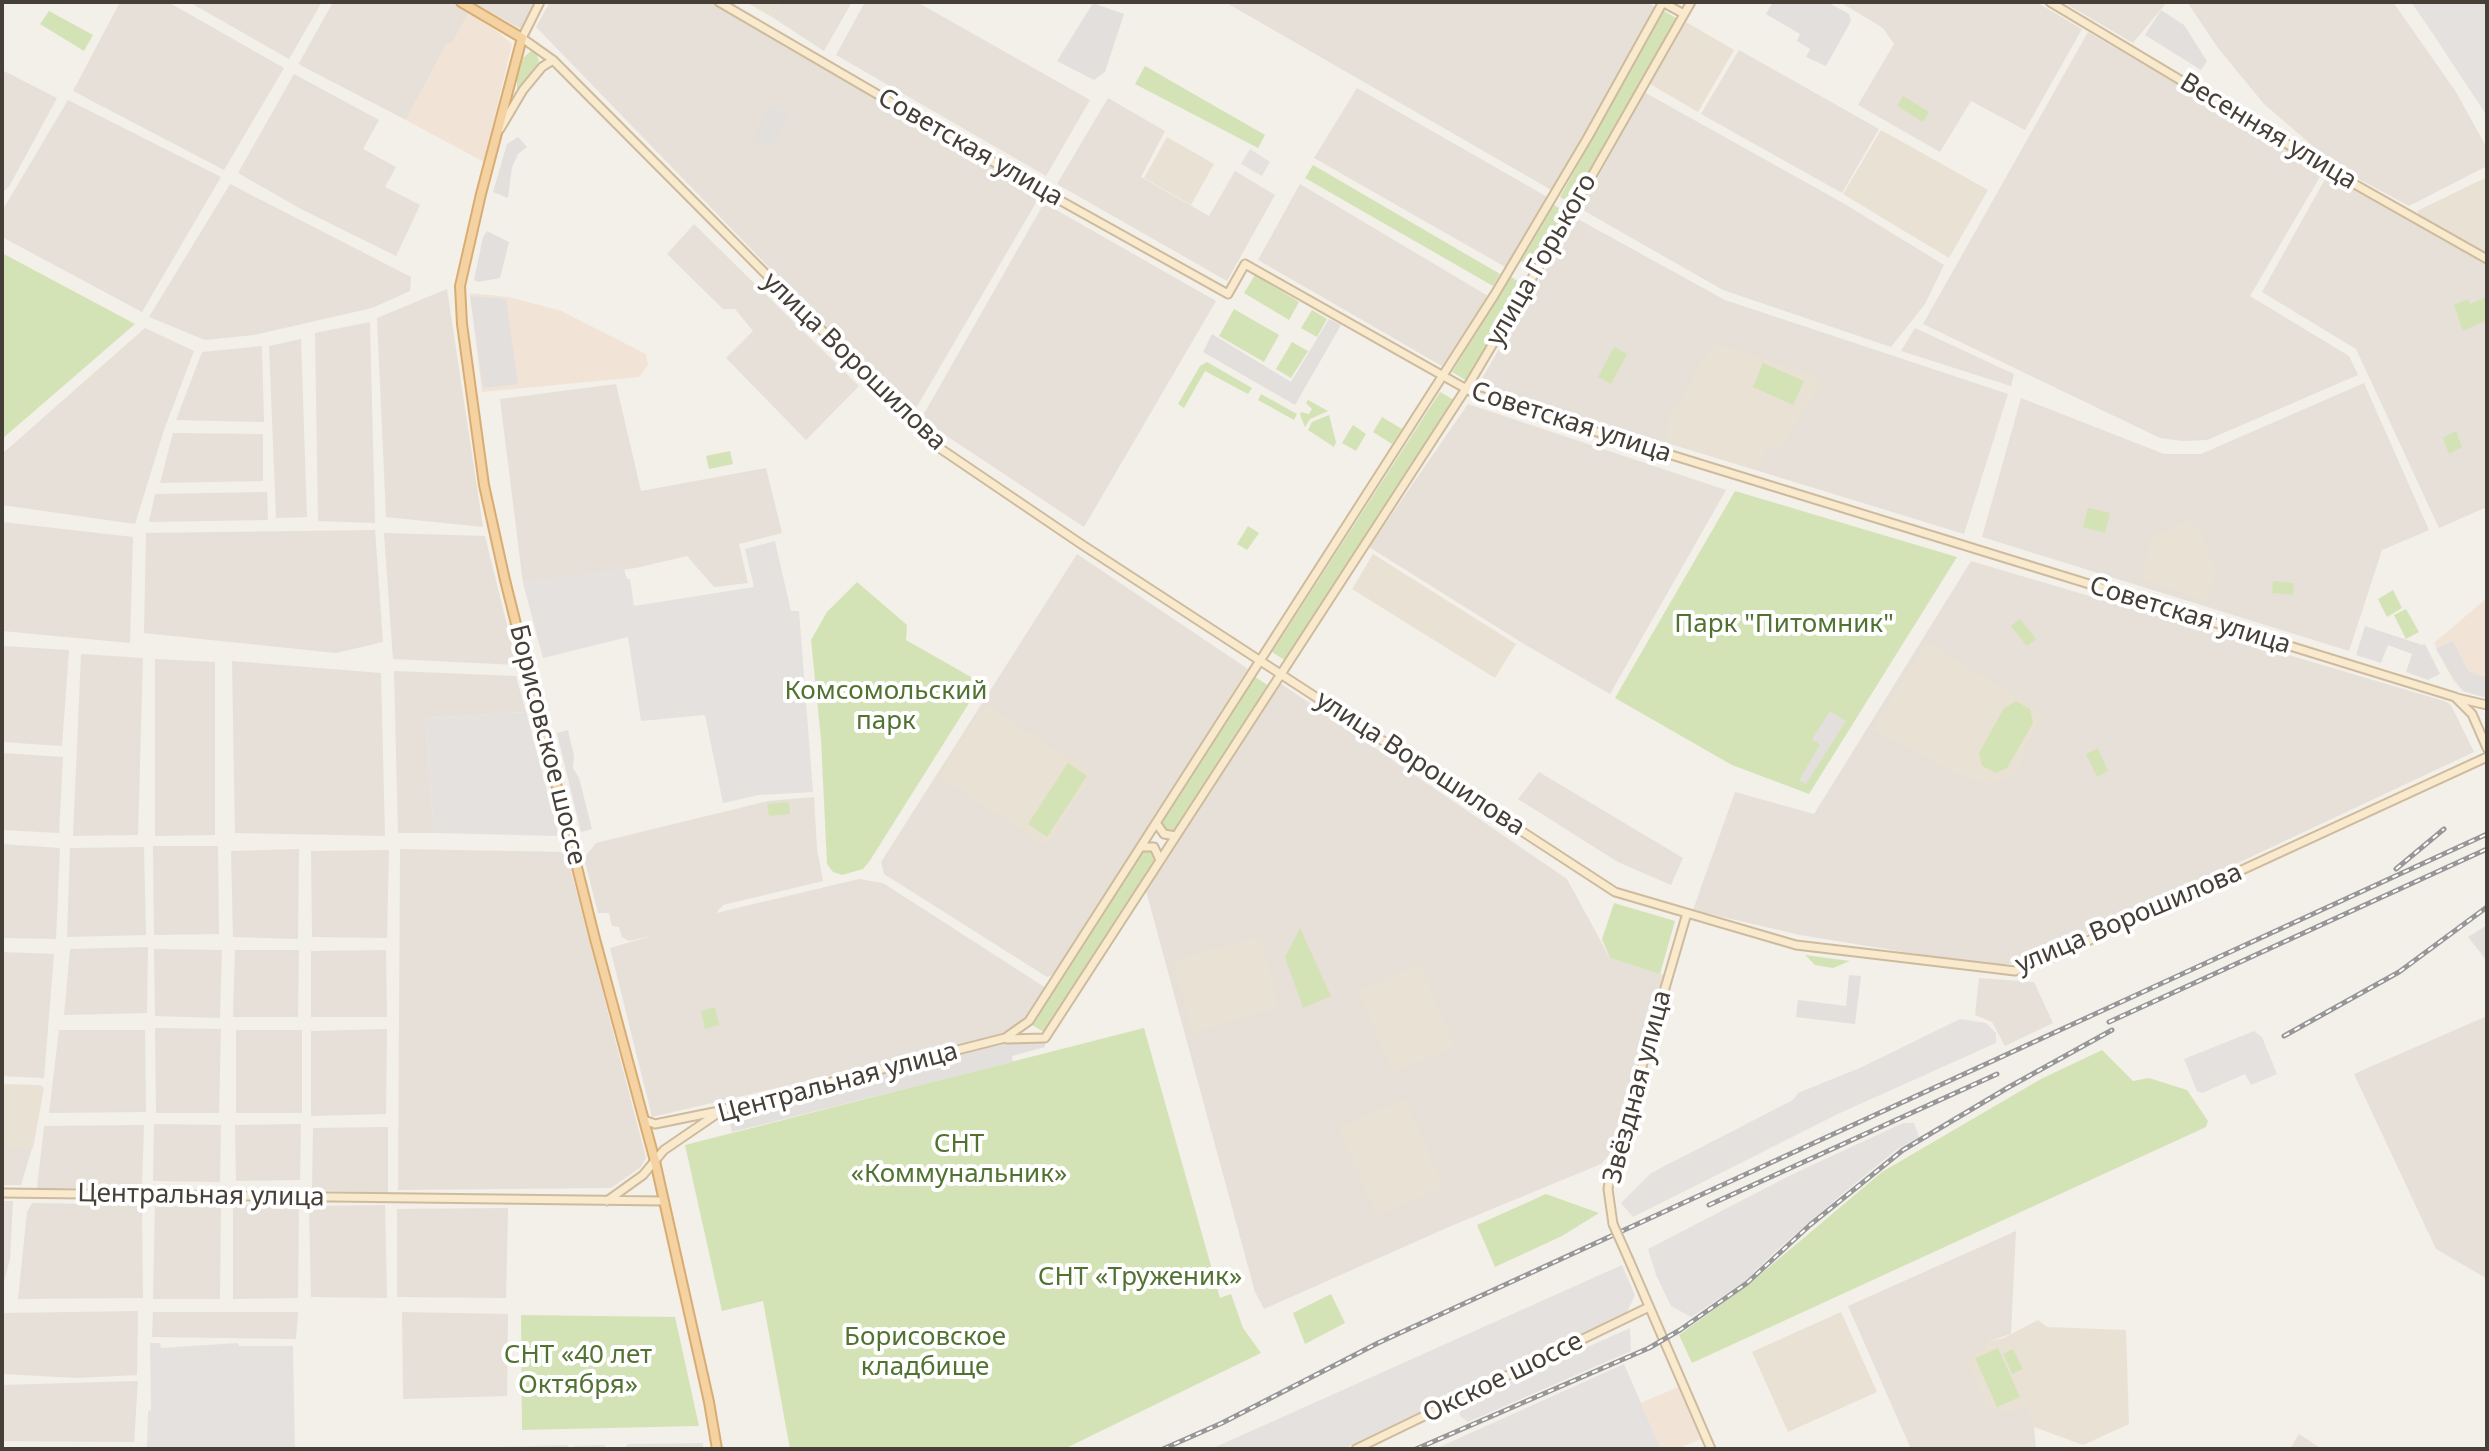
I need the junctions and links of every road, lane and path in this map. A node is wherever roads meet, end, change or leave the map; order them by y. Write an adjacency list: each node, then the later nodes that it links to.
1 (461, 2): 8 (main road)
2 (540, 2): 8 (street)
3 (719, 2): 14 (street, Советская улица)
4 (1662, 2): 7 (street); 14 (street, улица Горького)
5 (1691, 2): 7 (street, улица Горького)
6 (2050, 2): 13 (street, Весенняя улица)
7 (1684, 14): 15 (street, улица Горького)
8 (522, 38): 9 (street, улица Ворошилова); 10 (main road, Борисовское шоссе)
9 (553, 60): 11 (street); 16 (street, улица Ворошилова)
10 (509, 83): 11 (street); 12 (main road, Борисовское шоссе)
11 (523, 90): 12 (street)
12 (497, 135): 32 (main road, Борисовское шоссе)
13 (2487, 259)
14 (1443, 378): 15 (street, Советская улица); 16 (street, улица Горького)
15 (1465, 390): 17 (street, улица Горького); 18 (street, Советская улица)
16 (1262, 662): 17 (street, улица Ворошилова); 23 (street, Центральная улица)
17 (1281, 674): 24 (street); 27 (street, улица Ворошилова)
18 (2455, 697): 19 (street, Советская улица); 20 (street)
19 (2487, 706): 20 (street)
20 (2475, 722): 21 (street)
21 (2487, 748)
22 (2487, 757): 27 (street, улица Ворошилова)
23 (1157, 824): 24 (street); 25 (street, Центральная улица)
24 (1176, 836): 26 (street)
25 (1143, 847): 26 (street); 28 (street, Центральная улица)
26 (1160, 860): 30 (street)
27 (1687, 913): 37 (street, Звёздная улица, bridge)
28 (1029, 1021): 29 (street, Центральная улица); 30 (street)
29 (1005, 1038): 30 (street); 31 (street, Центральная улица)
30 (1035, 1039)
31 (724, 1109): 32 (street); 33 (street, Центральная улица)
32 (644, 1120): 33 (main road, Борисовское шоссе)
33 (655, 1161): 35 (street, Центральная улица); 36 (main road, Борисовское шоссе)
34 (2, 1193): 35 (street, Центральная улица)
35 (607, 1201): 36 (street)
36 (664, 1201): 38 (main road, Борисовское шоссе)
37 (1649, 1307): 39 (street, Окское шоссе); 40 (street)
38 (717, 1449)
39 (1356, 1449)
40 (1711, 1449)

